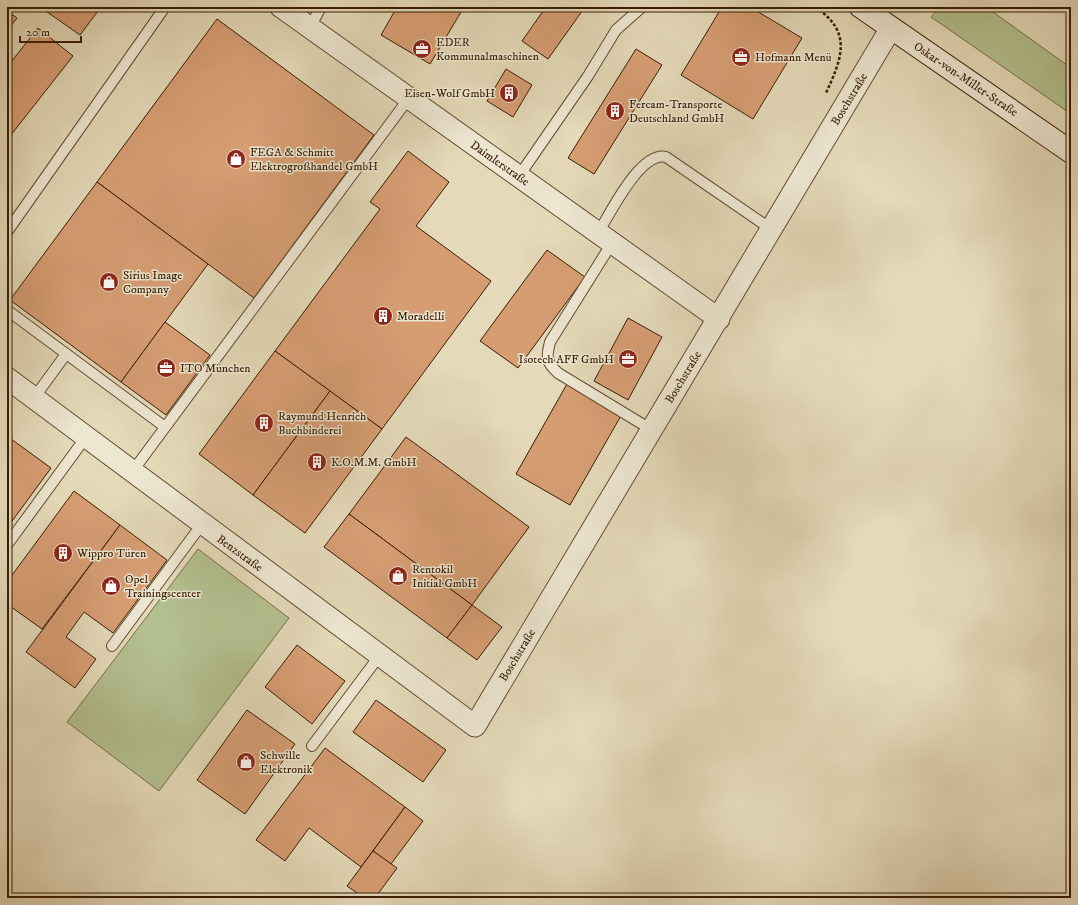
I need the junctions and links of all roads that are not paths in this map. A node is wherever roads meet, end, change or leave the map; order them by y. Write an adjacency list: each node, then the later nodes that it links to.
1 (165, 7): 12 (lane)
2 (282, 7): 6 (street, Daimlerstraße)
3 (321, 7): 6 (lane)
4 (642, 7): 10 (lane)
5 (860, 7): 7 (main road, Oskar-von-Miller-Straße)
6 (310, 27): 8 (street, Daimlerstraße)
7 (891, 28): 9 (main road, Oskar-von-Miller-Straße); 11 (street, Boschstraße)
8 (409, 98): 10 (street, Daimlerstraße); 19 (lane)
9 (1071, 152)
10 (519, 176): 13 (street, Daimlerstraße)
11 (771, 229): 13 (lane); 15 (street, Boschstraße)
12 (7, 232)
13 (605, 238): 15 (street, Daimlerstraße); 20 (lane)
14 (7, 310): 16 (lane)
15 (719, 319): 20 (street, Boschstraße)
16 (66, 354): 18 (lane); 19 (lane)
17 (7, 378): 18 (street, Benzstraße)
18 (34, 398): 21 (street, Benzstraße)
19 (166, 427): 22 (lane)
20 (652, 430): 27 (street, Boschstraße)
21 (86, 437): 22 (street, Benzstraße); 24 (lane)
22 (132, 472): 23 (street, Benzstraße)
23 (202, 524): 25 (lane); 26 (street, Benzstraße)
24 (7, 545)
25 (112, 646)
26 (380, 655): 27 (street, Benzstraße); 28 (lane)
27 (475, 726)
28 (312, 746)

